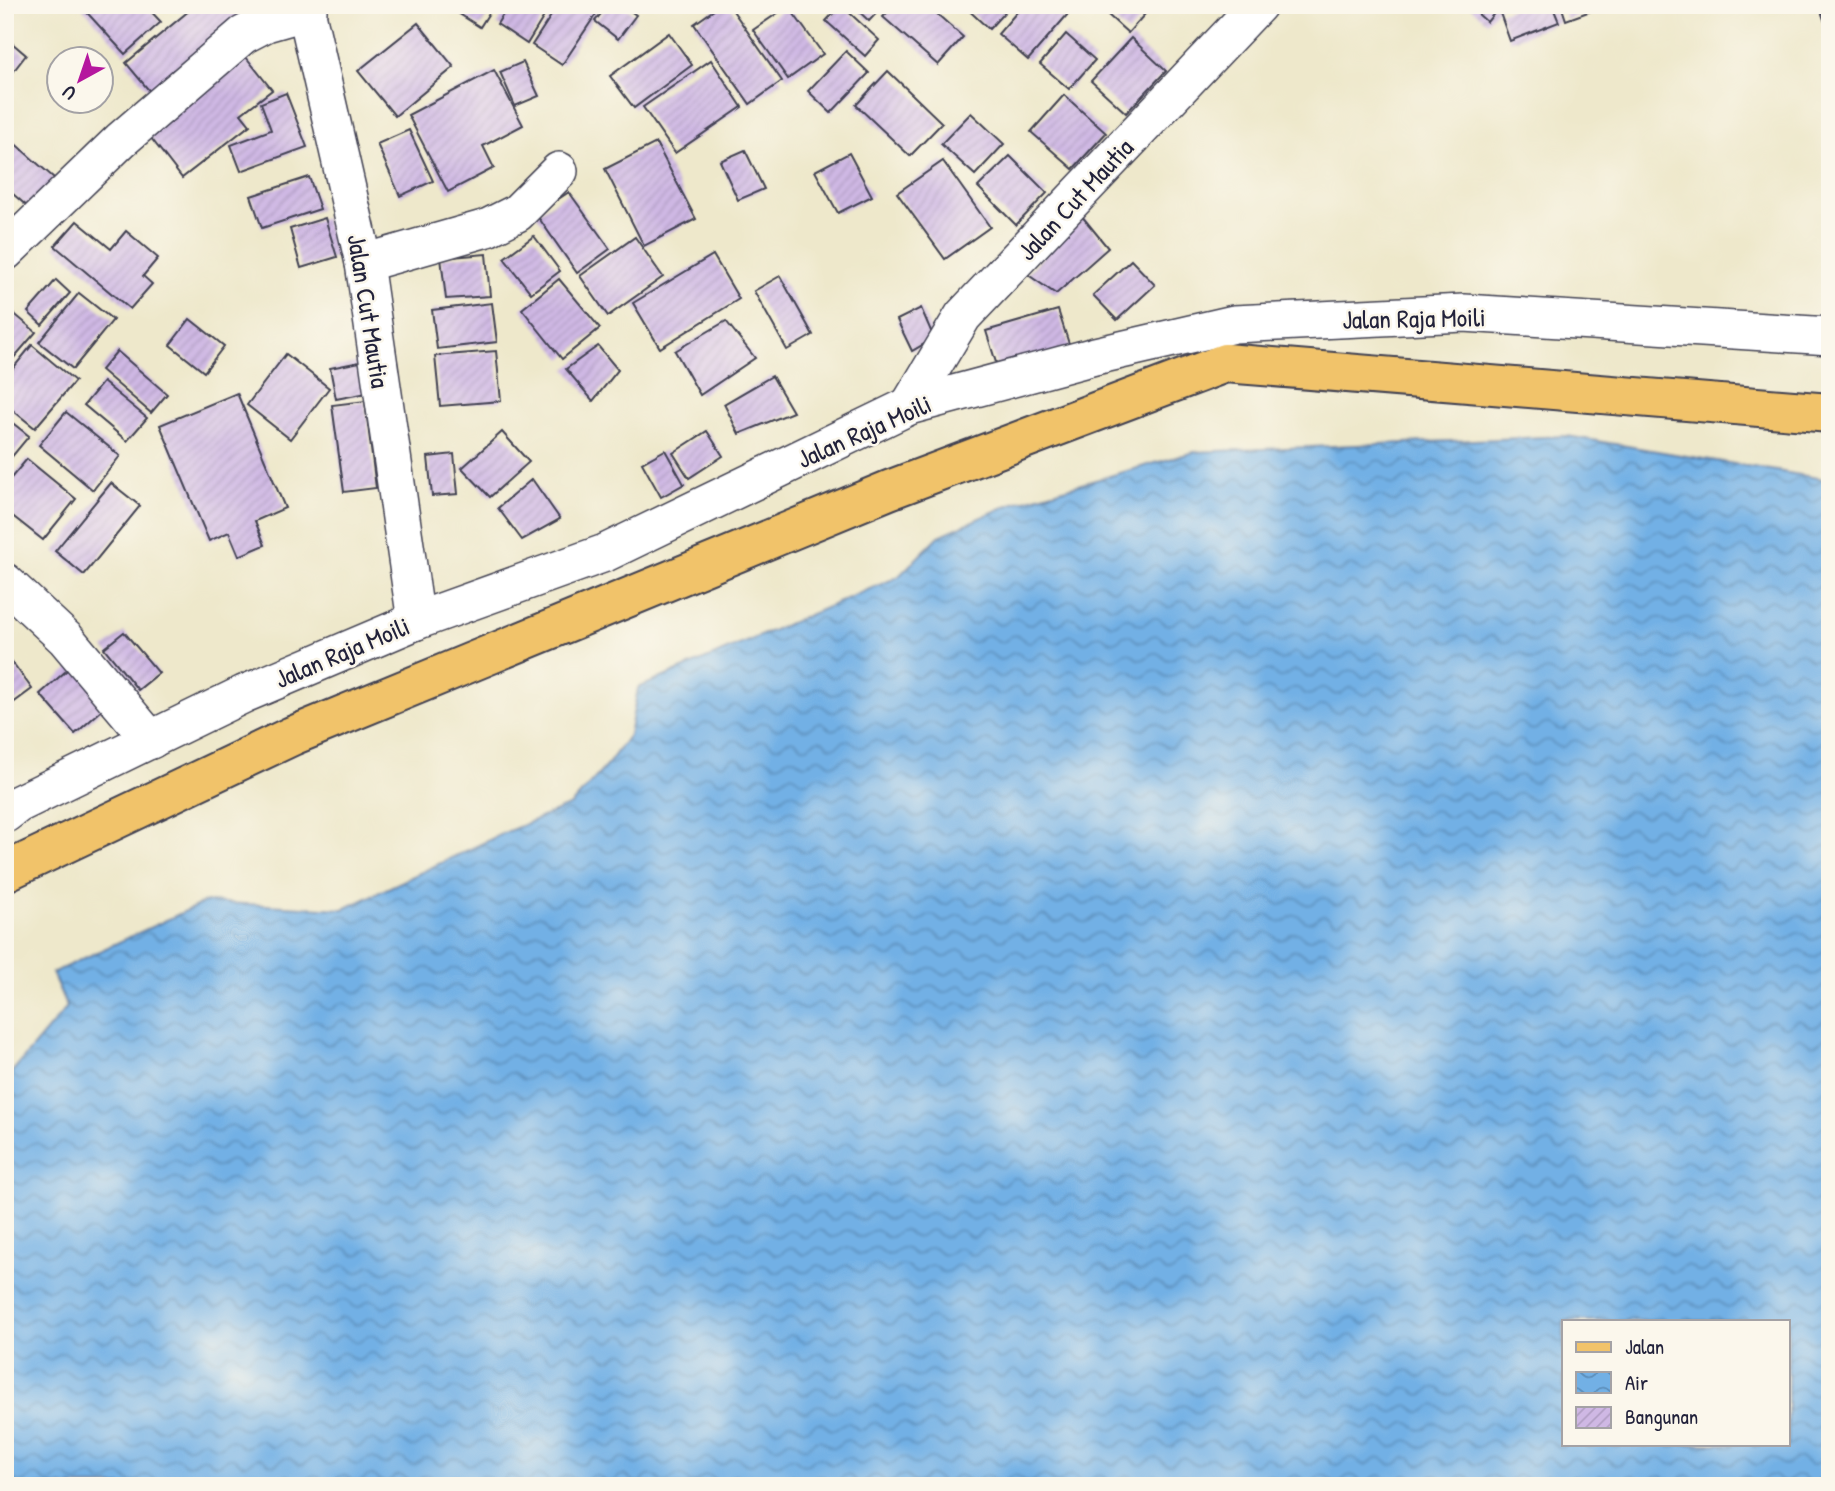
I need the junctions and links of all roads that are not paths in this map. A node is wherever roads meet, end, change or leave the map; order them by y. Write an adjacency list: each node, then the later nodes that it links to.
1 (1258, 5): 7 (street, Jalan Cut Mautia)
2 (306, 8): 4 (street); 5 (street, Jalan Cut Mautia)
3 (559, 171): 5 (street)
4 (5, 252)
5 (364, 263): 10 (street, Jalan Cut Mautia)
6 (1830, 337): 7 (street, Jalan Raja Moili)
7 (909, 406): 10 (street, Jalan Raja Moili)
8 (1830, 413): 13 (main road)
9 (5, 582): 11 (street)
10 (416, 621): 11 (street, Jalan Raja Moili)
11 (151, 740): 12 (street, Jalan Raja Moili)
12 (5, 814)
13 (5, 872)

